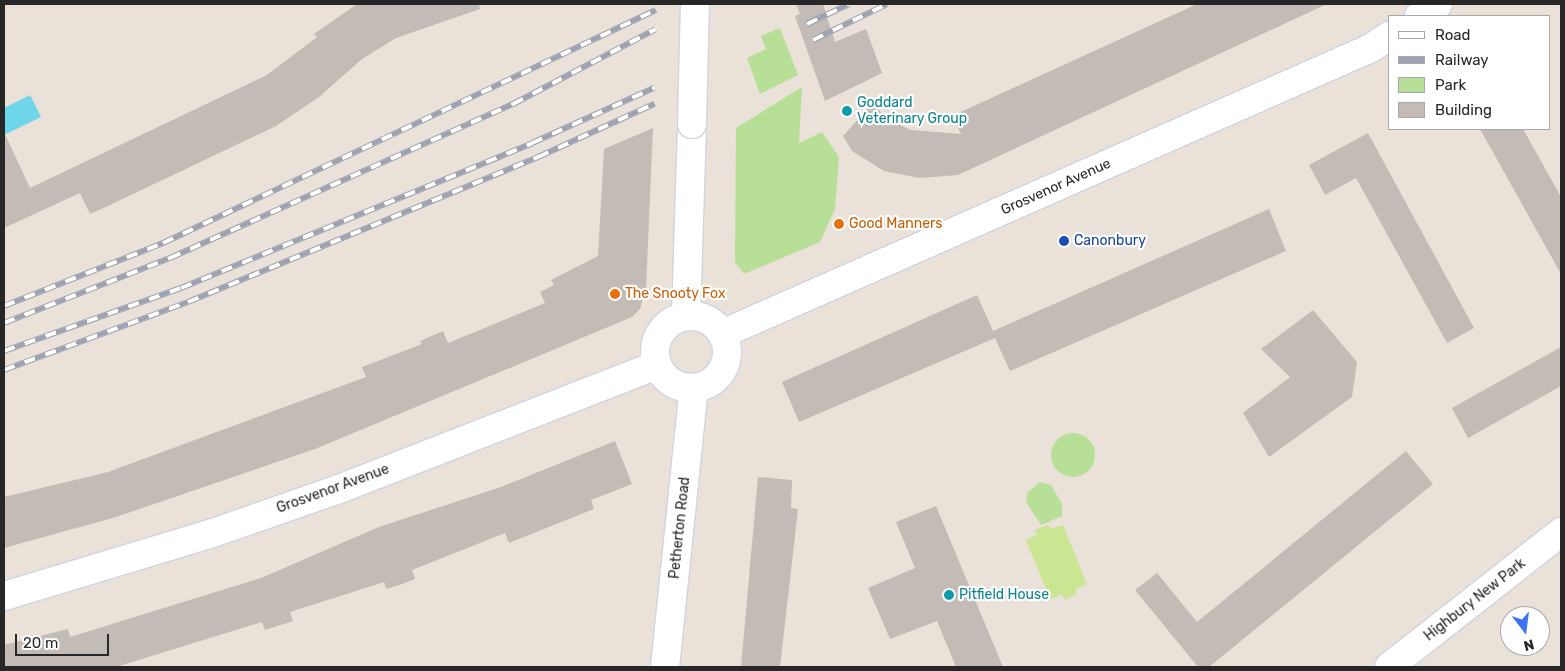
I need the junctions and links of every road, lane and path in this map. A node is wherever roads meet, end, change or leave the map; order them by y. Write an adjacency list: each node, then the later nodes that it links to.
1 (695, 4): 5 (street, bridge)
2 (1438, 4): 3 (street)
3 (1421, 15)
4 (1388, 37): 6 (street, Grosvenor Avenue)
5 (686, 316): 6 (street); 7 (street)
6 (722, 334): 8 (street)
7 (657, 365): 8 (street); 10 (street, Grosvenor Avenue)
8 (694, 388): 11 (street, Petherton Road)
9 (1561, 532): 12 (street, Highbury New Park)
10 (4, 596)
11 (665, 667)
12 (1389, 667)

